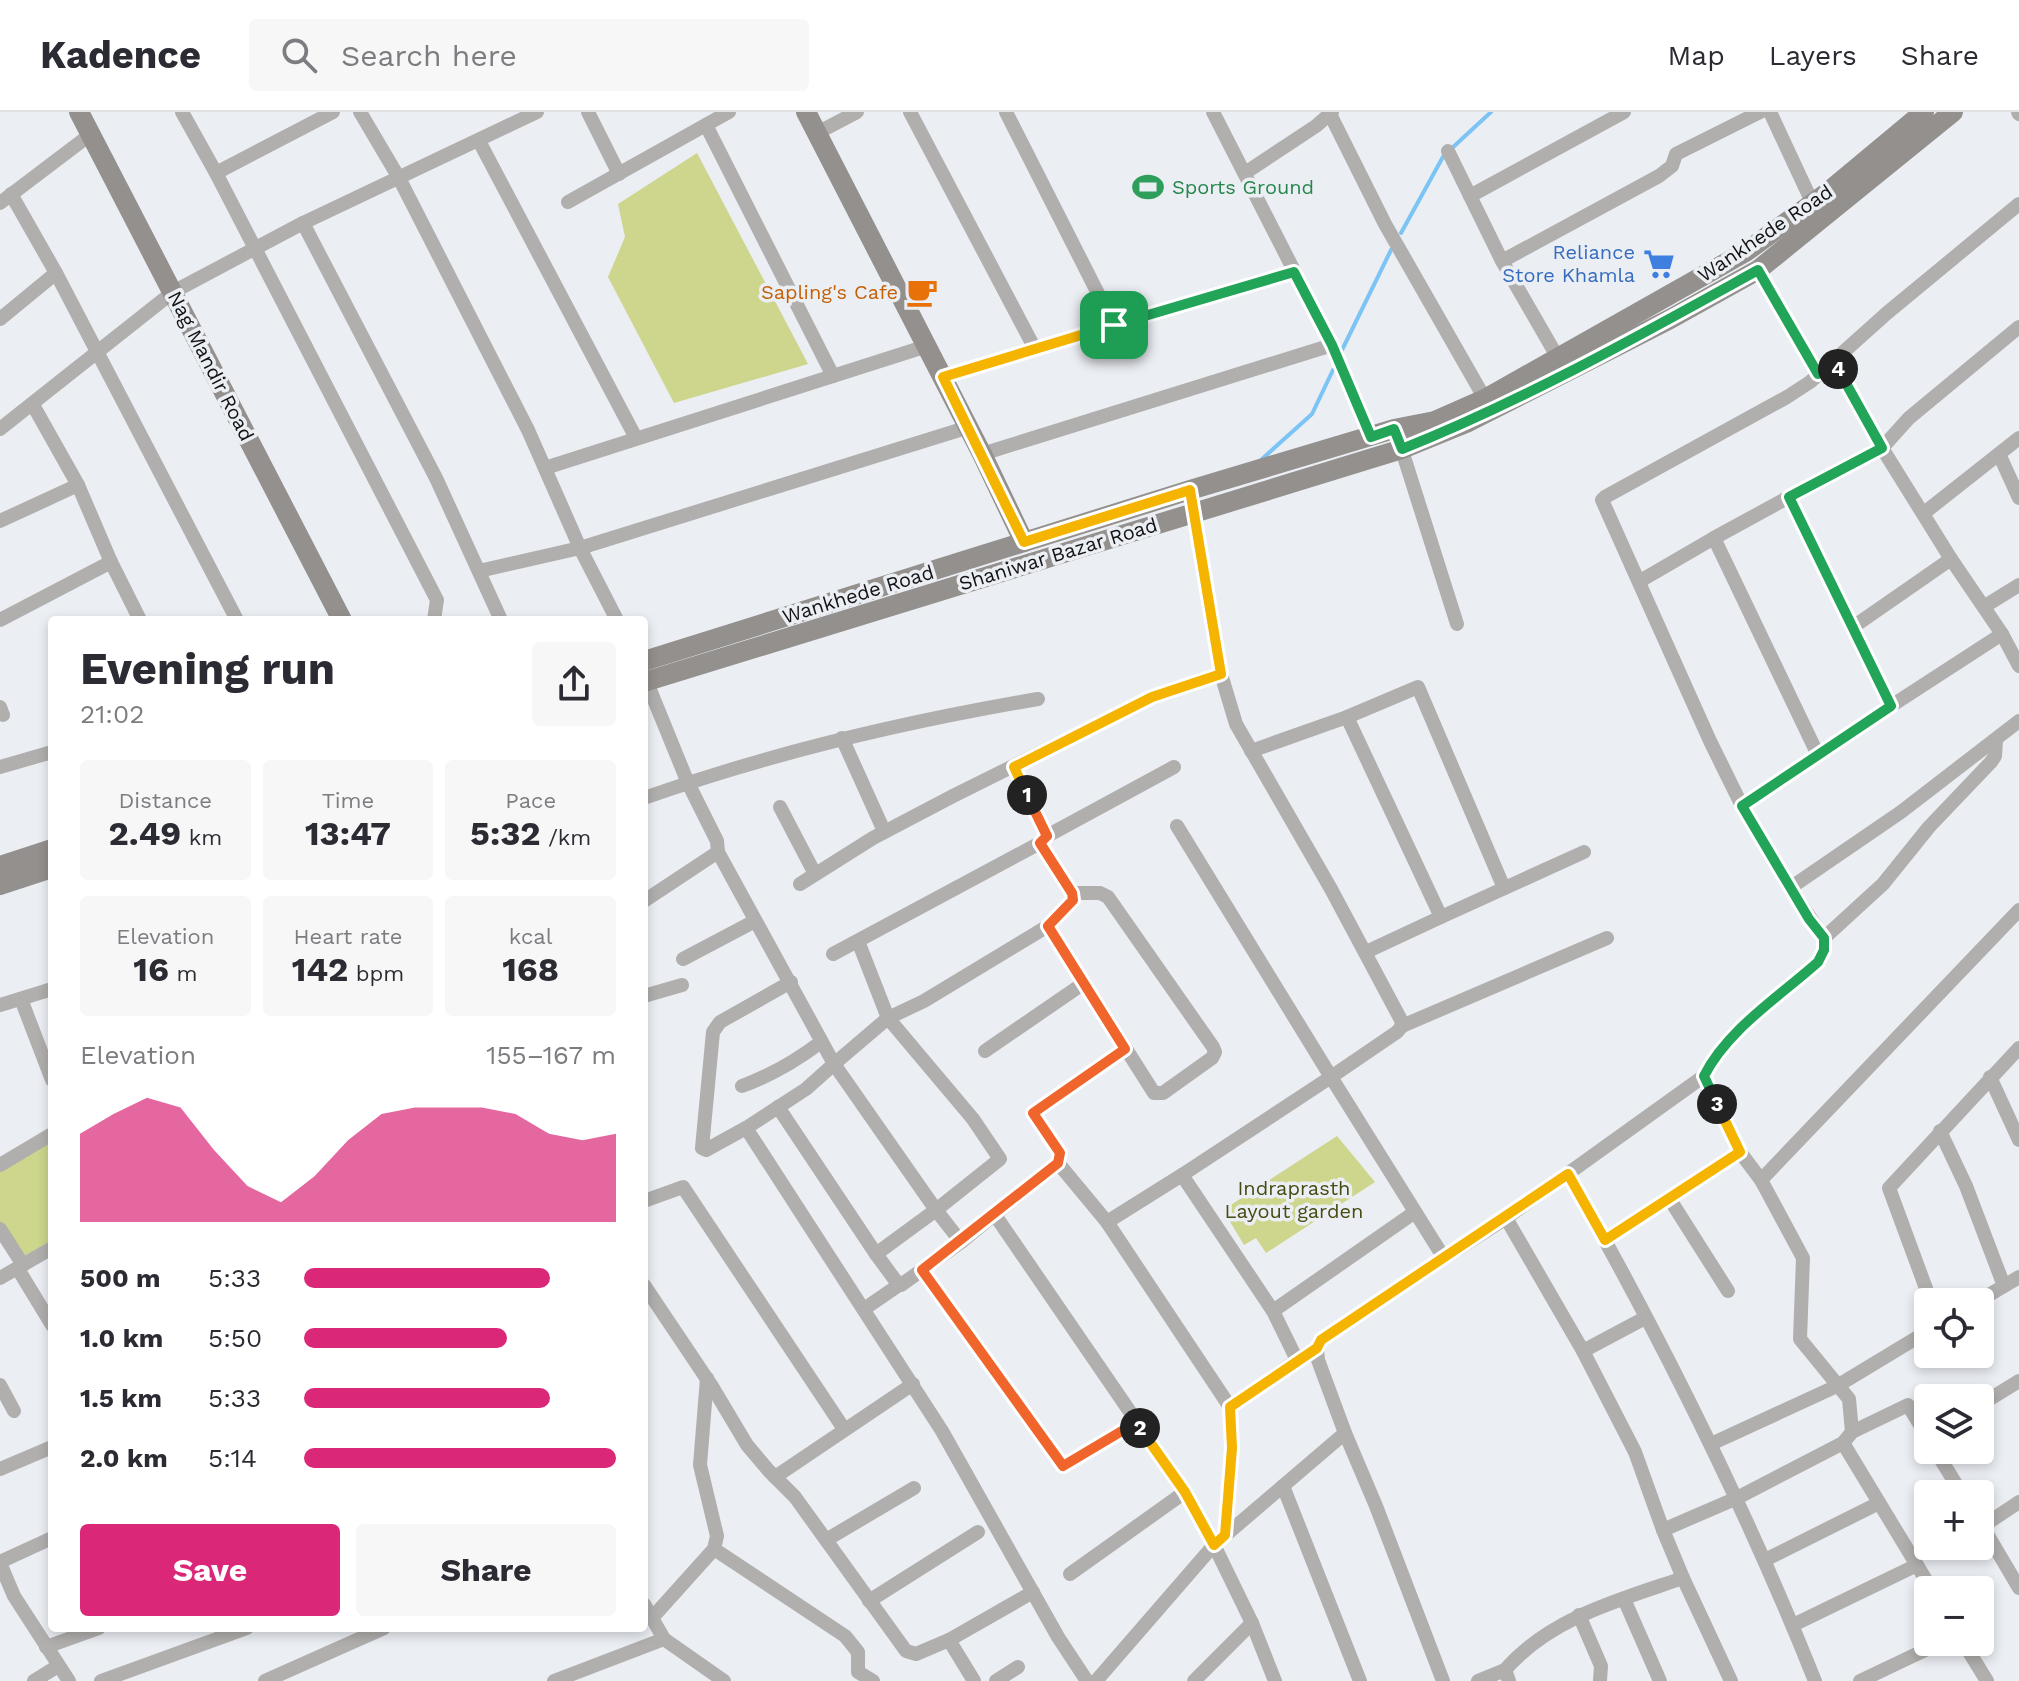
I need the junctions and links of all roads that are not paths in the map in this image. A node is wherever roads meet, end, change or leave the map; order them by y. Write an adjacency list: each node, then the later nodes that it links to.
1 (79, 112): 22 (main road, Nag Mandir Road)
2 (182, 112): 25 (street)
3 (333, 112): 25 (street)
4 (360, 112): 28 (street)
5 (537, 112): 23 (street)
6 (588, 112): 27 (street)
7 (729, 112): 20 (street)
8 (806, 112): 21 (main road)
9 (857, 112): 21 (street)
10 (910, 112): 46 (street)
11 (1006, 112): 42 (street)
12 (1213, 112): 26 (street)
13 (1624, 112): 29 (street)
14 (1760, 112): 36 (street)
15 (1770, 112): 32 (street)
16 (1924, 112): 32 (main road, Wankhede Road)
17 (1953, 112): 37 (main road, Shaniwar Bazar Road)
18 (1331, 113): 19 (street); 53 (street)
19 (1313, 119): 26 (street)
20 (706, 125): 27 (street); 51 (street)
21 (817, 133): 45 (main road)
22 (91, 134): 30 (street); 40 (main road, Nag Mandir Road)
23 (479, 141): 28 (street); 58 (street)
24 (1448, 151): 29 (street)
25 (216, 173): 35 (street)
26 (1245, 173): 38 (street)
27 (619, 174): 31 (street)
28 (399, 178): 34 (street); 64 (street)
29 (1470, 196): 36 (street)
30 (6, 199): 39 (street)
31 (568, 202)
32 (1812, 202): 48 (main road, Wankhede Road)
33 (2019, 204): 49 (street)
34 (303, 223): 35 (street); 77 (street)
35 (256, 248): 40 (street); 84 (street)
36 (1502, 261): 48 (street)
37 (1758, 270): 50 (street); 60 (main road, Shaniwar Bazar Road)
38 (1294, 272): 42 (street); 44 (street)
39 (56, 273): 41 (street); 47 (street)
40 (173, 292): 47 (street); 83 (main road, Nag Mandir Road)
41 (0, 319)
42 (1114, 325): 46 (street)
43 (2019, 327): 61 (street)
44 (1332, 345): 57 (street); 62 (street)
45 (927, 346): 51 (street); 52 (main road)
46 (1035, 349): 52 (street)
47 (99, 353): 54 (street); 82 (street)
48 (1558, 358): 53 (main road, Wankhede Road)
49 (1833, 361): 50 (street); 61 (street)
50 (1818, 374): 78 (street)
51 (833, 376): 58 (street)
52 (943, 377): 55 (main road)
53 (1485, 399): 60 (main road, Wankhede Road)
54 (33, 405): 56 (street); 65 (street)
55 (969, 427): 62 (main road); 74 (street)
56 (0, 429)
57 (1371, 437): 60 (main road, Wankhede Road); 66 (main road, Wankhede Road)
58 (636, 438): 64 (street)
59 (2019, 438): 63 (street)
60 (1398, 439): 69 (main road, Shaniwar Bazar Road); 88 (street)
61 (1882, 448): 67 (street); 70 (street)
62 (982, 454): 73 (main road)
63 (1999, 454): 68 (street); 70 (street)
64 (545, 468): 74 (street)
65 (78, 485): 71 (street); 76 (street)
66 (1190, 490): 69 (street); 73 (main road, Wankhede Road)
67 (1789, 497): 72 (street); 89 (street)
68 (2019, 498)
69 (1194, 512): 92 (main road, Shaniwar Bazar Road); 94 (street)
70 (1924, 513): 75 (street)
71 (0, 521)
72 (1714, 538): 78 (street); 104 (street)
73 (1024, 542): 93 (main road, Wankhede Road)
74 (580, 548): 77 (street); 86 (street)
75 (1951, 559): 80 (street); 89 (street)
76 (111, 562): 81 (street); 87 (street)
77 (479, 571): 85 (street)
78 (1640, 581): 110 (street)
79 (2019, 585): 80 (street)
80 (1985, 606): 90 (street)
81 (138, 616)
82 (235, 616)
83 (340, 616)
84 (435, 616)
85 (499, 616)
86 (615, 616)
87 (0, 620)
88 (1457, 624)
89 (1853, 627): 97 (street)
90 (2002, 634): 91 (street); 97 (street)
91 (2019, 666)
92 (648, 674)
93 (648, 674)
94 (1221, 674): 102 (street); 106 (street)
95 (648, 683): 108 (street)
96 (1038, 699): 100 (street)
97 (1891, 706): 104 (street)
98 (1347, 717): 102 (street); 123 (street); 128 (street)
99 (2019, 721): 101 (street)
100 (842, 738): 108 (street); 113 (street)
101 (1996, 740): 124 (street); 132 (street)
102 (1251, 751): 134 (street)
103 (48, 753): 105 (street)
104 (1818, 755): 110 (street)
105 (0, 767)
106 (1014, 767): 113 (street); 114 (street)
107 (1174, 767): 114 (street)
108 (688, 783): 109 (street); 116 (street)
109 (648, 797)
110 (1742, 806): 124 (street)
111 (780, 807): 120 (street)
112 (1177, 826): 153 (street)
113 (884, 831): 120 (street)
114 (1044, 840): 125 (street); 133 (street)
115 (48, 850): 118 (main road)
116 (718, 852): 126 (street); 129 (street)
117 (1584, 852): 123 (street)
118 (0, 866)
119 (48, 869): 122 (main road)
120 (815, 874): 121 (street)
121 (800, 884)
122 (0, 885)
123 (1504, 888): 128 (street)
124 (1790, 888): 132 (street)
125 (1072, 893): 130 (street); 148 (street)
126 (648, 898)
127 (2019, 910): 166 (street)
128 (1441, 917): 134 (street)
129 (755, 921): 136 (street); 137 (street)
130 (1048, 926): 138 (street); 144 (street)
131 (1607, 938): 145 (street)
132 (1824, 938): 152 (street)
133 (858, 941): 135 (street); 144 (street)
134 (1366, 952): 145 (street)
135 (833, 954)
136 (683, 959)
137 (791, 982): 146 (street); 157 (street)
138 (1084, 983): 148 (street); 149 (street)
139 (682, 985): 141 (street)
140 (48, 990): 142 (street)
141 (648, 995)
142 (21, 999): 143 (street); 151 (street)
143 (0, 1005)
144 (888, 1018): 150 (street); 169 (street)
145 (1402, 1026): 153 (street)
146 (821, 1042): 150 (street); 155 (street)
147 (2019, 1048): 154 (street)
148 (1125, 1049): 162 (street)
149 (985, 1051)
150 (834, 1064): 156 (street); 169 (street)
151 (48, 1070)
152 (1704, 1076): 161 (street); 164 (street)
153 (1331, 1077): 165 (street); 170 (street)
154 (1990, 1077): 158 (street); 160 (street)
155 (742, 1086)
156 (778, 1107): 157 (street); 178 (street)
157 (746, 1128): 190 (street)
158 (1940, 1131): 185 (street); 186 (street)
159 (48, 1136): 163 (street)
160 (2019, 1140)
161 (1740, 1152): 166 (street); 167 (street)
162 (1058, 1163): 171 (street); 173 (street)
163 (0, 1165)
164 (1568, 1174): 172 (street); 175 (street)
165 (1182, 1175): 173 (street); 191 (street)
166 (1761, 1180): 202 (street)
167 (1669, 1198): 175 (street); 188 (street)
168 (648, 1200): 208 (street)
169 (936, 1210): 176 (street); 178 (street)
170 (1415, 1212): 179 (street); 191 (street)
171 (995, 1215): 176 (street); 207 (street)
172 (1506, 1218): 179 (street); 196 (street)
173 (1107, 1222): 204 (street)
174 (0, 1229): 180 (street)
175 (1605, 1240): 193 (street)
176 (961, 1242): 181 (street)
177 (48, 1250): 180 (street)
178 (876, 1254): 184 (street)
179 (1444, 1258): 195 (street)
180 (21, 1267): 183 (street); 192 (street)
181 (922, 1270): 184 (street); 207 (street)
182 (2019, 1277): 185 (street)
183 (0, 1278)
184 (899, 1285): 190 (street)
185 (2004, 1286): 189 (street)
186 (1926, 1288)
187 (648, 1291): 198 (street)
188 (1728, 1291)
189 (1994, 1292)
190 (864, 1309): 200 (street)
191 (1273, 1311): 197 (street)
192 (48, 1318)
193 (1645, 1318): 196 (street); 211 (street)
194 (1914, 1339): 202 (street)
195 (1317, 1348): 197 (street); 209 (street)
196 (1583, 1351): 222 (street)
197 (1297, 1360): 204 (street)
198 (707, 1378): 214 (street); 228 (street)
199 (2019, 1381): 203 (street)
200 (913, 1384): 208 (street); 237 (street)
201 (0, 1385): 205 (street)
202 (1837, 1386): 210 (street); 211 (street)
203 (1994, 1396)
204 (1230, 1407): 226 (street)
205 (14, 1411)
206 (1914, 1415): 210 (street)
207 (1137, 1422): 217 (street)
208 (844, 1429): 214 (street)
209 (1345, 1433): 215 (street); 270 (street)
210 (1848, 1438): 218 (street); 220 (street)
211 (1711, 1444): 218 (street)
212 (48, 1449): 213 (street)
213 (0, 1469)
214 (775, 1477): 225 (street)
215 (1283, 1486): 226 (street); 269 (street)
216 (914, 1488): 225 (street)
217 (1185, 1492): 226 (street); 232 (street)
218 (1737, 1498): 222 (street); 229 (street)
219 (2019, 1502): 221 (street)
220 (1879, 1503): 229 (street); 231 (street)
221 (1994, 1516)
222 (1663, 1530): 234 (street)
223 (978, 1532): 239 (street)
224 (48, 1540): 230 (street)
225 (826, 1540): 239 (street)
226 (1220, 1540): 243 (street); 266 (street)
227 (1994, 1546): 236 (street)
228 (714, 1549): 242 (street); 262 (street)
229 (1765, 1560): 244 (street)
230 (0, 1563): 235 (street)
231 (1917, 1565): 233 (street); 244 (street)
232 (1070, 1574)
233 (1924, 1576)
234 (1683, 1578): 238 (street); 274 (street)
235 (5, 1588): 250 (street)
236 (2019, 1588)
237 (1033, 1592): 249 (street); 265 (street)
238 (1624, 1599): 241 (street); 273 (street)
239 (869, 1601): 249 (street)
240 (648, 1611): 242 (street)
241 (1579, 1615): 255 (street); 272 (street)
242 (652, 1618): 248 (street)
243 (1252, 1623): 267 (street); 268 (street)
244 (1793, 1625): 275 (street)
245 (88, 1632): 250 (street)
246 (236, 1632): 258 (street)
247 (375, 1632): 259 (street)
248 (664, 1639): 260 (street); 261 (street)
249 (949, 1640): 263 (street)
250 (46, 1647): 253 (street)
251 (1914, 1655): 276 (street)
252 (1972, 1656): 277 (street)
253 (58, 1666): 256 (street); 257 (street)
254 (1018, 1667): 264 (street)
255 (1507, 1676): 271 (street)
256 (34, 1681)
257 (69, 1681)
258 (101, 1681)
259 (265, 1681)
260 (554, 1681)
261 (724, 1681)
262 (873, 1681)
263 (974, 1681)
264 (996, 1681)
265 (1087, 1681)
266 (1096, 1681)
267 (1194, 1681)
268 (1275, 1681)
269 (1360, 1681)
270 (1443, 1681)
271 (1478, 1681)
272 (1600, 1681)
273 (1660, 1681)
274 (1731, 1681)
275 (1815, 1681)
276 (1860, 1681)
277 (1987, 1681)

